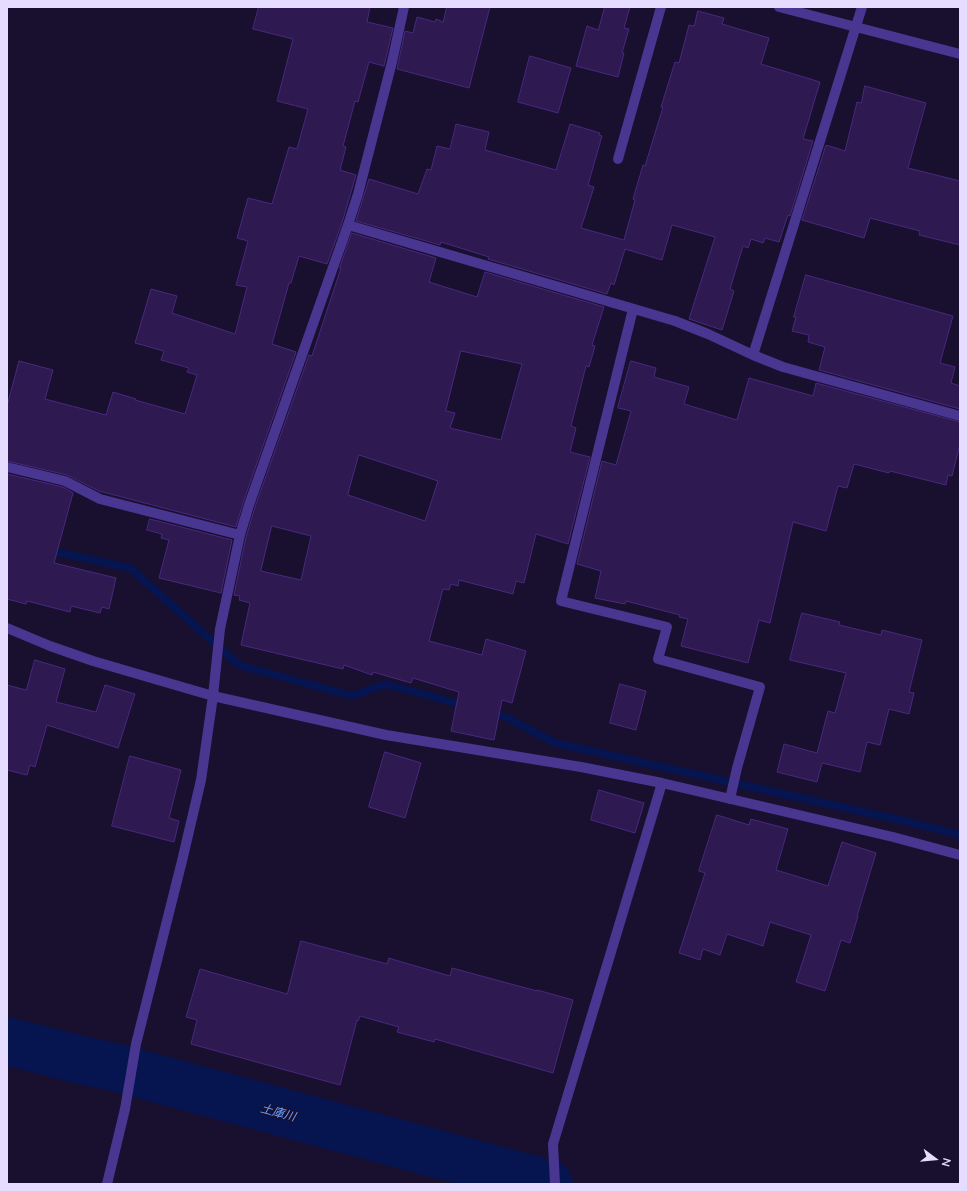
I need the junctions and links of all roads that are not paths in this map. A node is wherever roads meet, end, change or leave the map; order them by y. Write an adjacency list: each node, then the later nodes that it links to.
1 (404, 7): 8 (street)
2 (661, 7): 7 (street)
3 (779, 7): 5 (street)
4 (862, 7): 5 (street)
5 (856, 28): 6 (street); 10 (street)
6 (960, 54)
7 (618, 159)
8 (348, 225): 9 (street); 13 (street)
9 (633, 309): 10 (street); 17 (street)
10 (753, 355): 11 (street)
11 (960, 416)
12 (7, 467): 13 (street)
13 (240, 535): 15 (street)
14 (7, 628): 15 (street)
15 (212, 696): 16 (street); 19 (street)
16 (662, 783): 17 (street); 20 (street)
17 (730, 799): 18 (street)
18 (960, 855)
19 (107, 1184)
20 (555, 1184)

